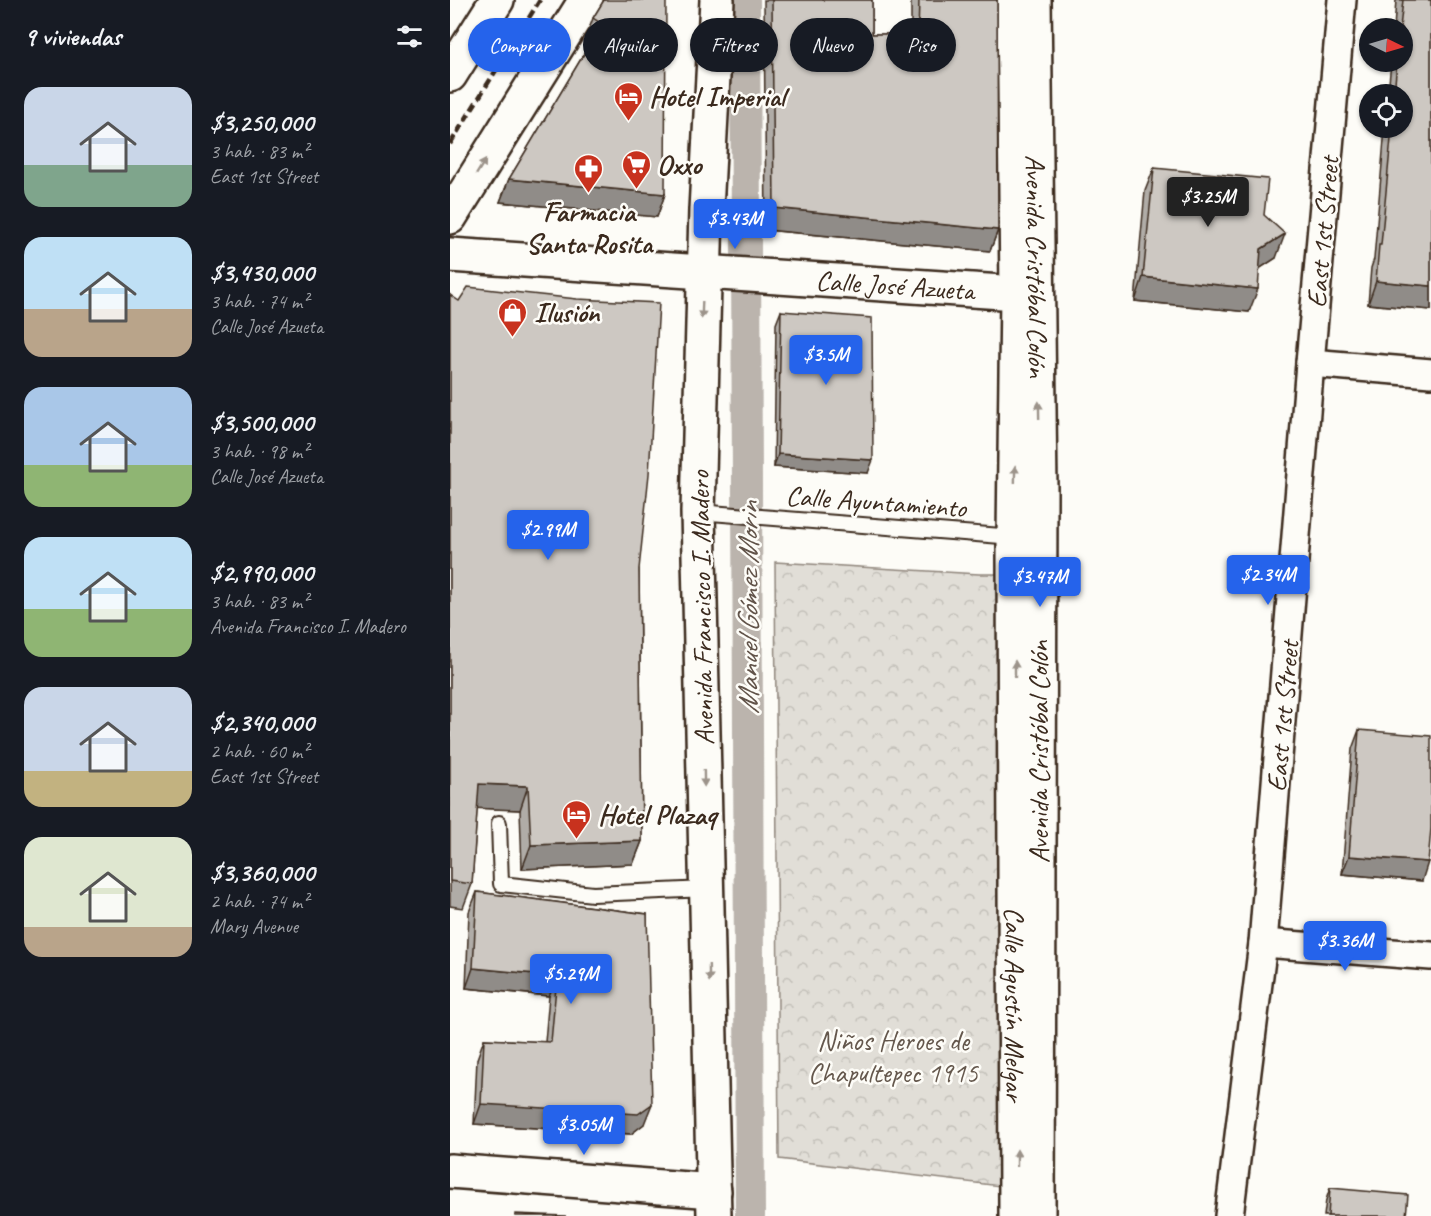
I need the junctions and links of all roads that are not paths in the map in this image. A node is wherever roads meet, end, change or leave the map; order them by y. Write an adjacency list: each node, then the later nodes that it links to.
1 (497, 0): 7 (main road)
2 (586, 0): 8 (main road, one-way to 2)
3 (717, 0): 10 (main road, Avenida Francisco I. Madero)
4 (1014, 0): 11 (main road, Calle Agustín Melgar)
5 (1034, 0): 23 (main road, Avenida Cristóbal Colón, one-way to 5)
6 (1342, 0): 12 (street, East 1st Street)
7 (450, 75)
8 (450, 216)
9 (450, 255): 10 (main road, Calle José Azueta)
10 (704, 273): 11 (main road, Calle José Azueta); 14 (main road, Avenida Francisco I. Madero, one-way to 14)
11 (1017, 293): 15 (main road, Calle Agustín Melgar, one-way to 11)
12 (1310, 363): 13 (street); 18 (street, East 1st Street)
13 (1431, 373)
14 (698, 512): 15 (lane, Calle Ayuntamiento); 17 (main road, Avenida Francisco I. Madero, one-way to 17)
15 (1014, 537): 22 (main road, Calle Agustín Melgar, one-way to 15)
16 (500, 823): 17 (lane)
17 (707, 889): 21 (main road, Avenida Francisco I. Madero, one-way to 21)
18 (1263, 943): 19 (street); 24 (street, East 1st Street)
19 (1431, 956)
20 (450, 1171): 21 (main road)
21 (714, 1203)
22 (1016, 1216)
23 (1038, 1216)
24 (1229, 1216)

